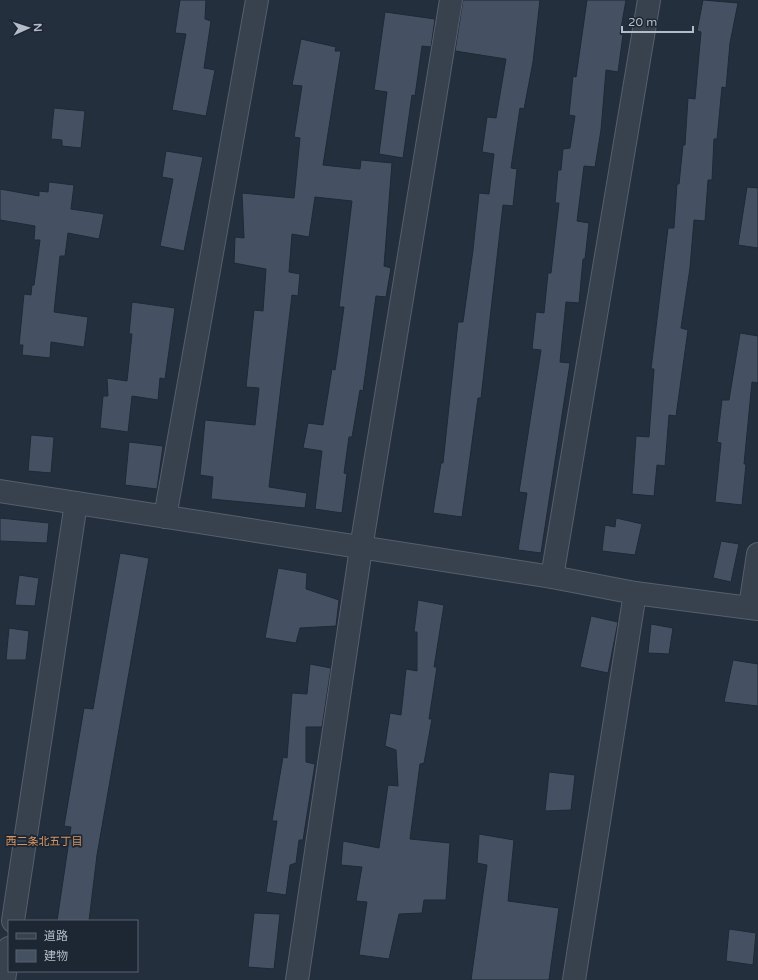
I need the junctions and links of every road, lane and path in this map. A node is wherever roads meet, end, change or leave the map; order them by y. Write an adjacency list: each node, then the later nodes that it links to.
1 (257, 0): 6 (street)
2 (451, 0): 7 (street)
3 (649, 0): 9 (street)
4 (0, 491): 5 (street)
5 (76, 503): 6 (street); 12 (street)
6 (165, 517): 7 (street)
7 (361, 548): 9 (street); 15 (street)
8 (758, 554): 11 (street)
9 (552, 577): 10 (street)
10 (635, 593): 11 (street); 16 (street)
11 (754, 608)
12 (13, 920)
13 (8, 954): 14 (street)
14 (4, 980)
15 (297, 980)
16 (574, 980)

